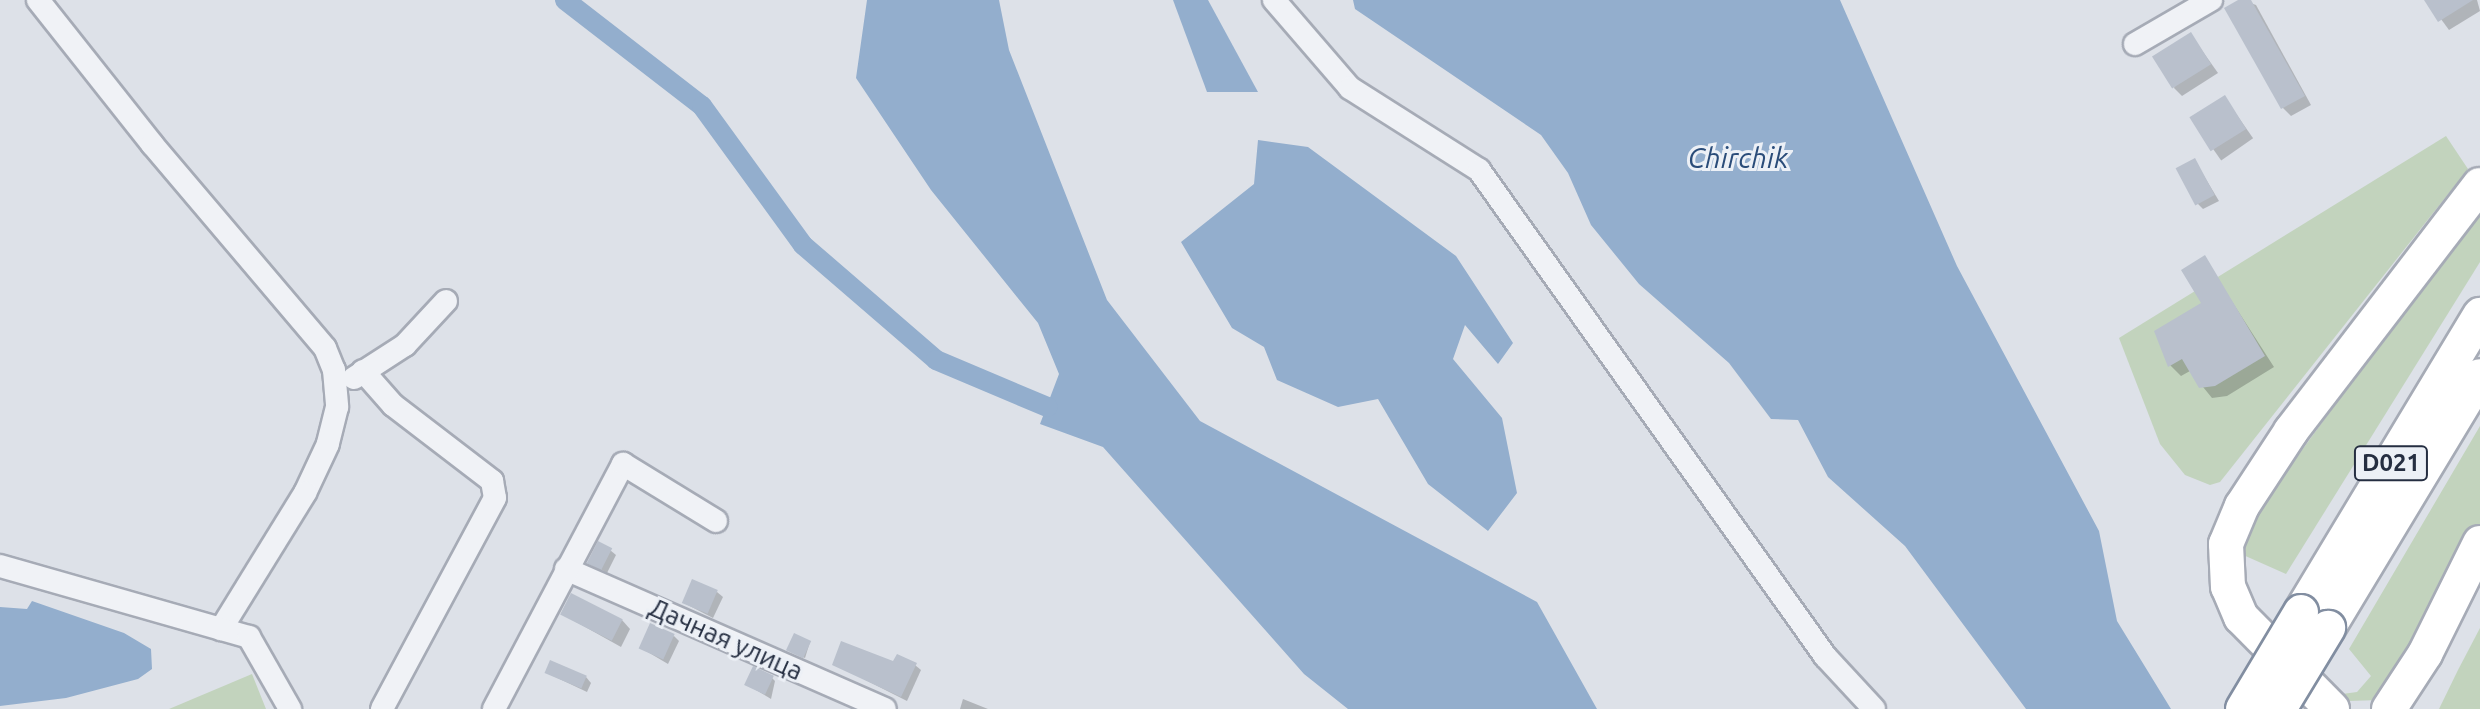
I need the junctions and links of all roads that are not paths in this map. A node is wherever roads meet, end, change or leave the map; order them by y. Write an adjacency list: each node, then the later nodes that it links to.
1 (38, 0): 10 (street)
2 (1274, 0): 22 (street)
3 (2211, 0): 4 (street)
4 (2135, 44)
5 (2480, 185): 25 (highway)
6 (446, 301): 8 (street)
7 (2480, 315): 15 (highway, D021)
8 (363, 371): 10 (street); 19 (street)
9 (2480, 376): 15 (highway, D021)
10 (337, 390): 16 (street)
11 (716, 521): 14 (street)
12 (2480, 543): 17 (highway)
13 (0, 566): 16 (street)
14 (566, 569): 20 (street); 21 (street, Дачная улица)
15 (2315, 620): 23 (highway, D021, bridge); 24 (highway, D021, bridge)
16 (221, 629): 18 (street)
17 (2395, 707)
18 (290, 709)
19 (382, 709)
20 (494, 709)
21 (885, 709)
22 (1874, 709)
23 (2243, 709)
24 (2279, 709)
25 (2332, 709)

